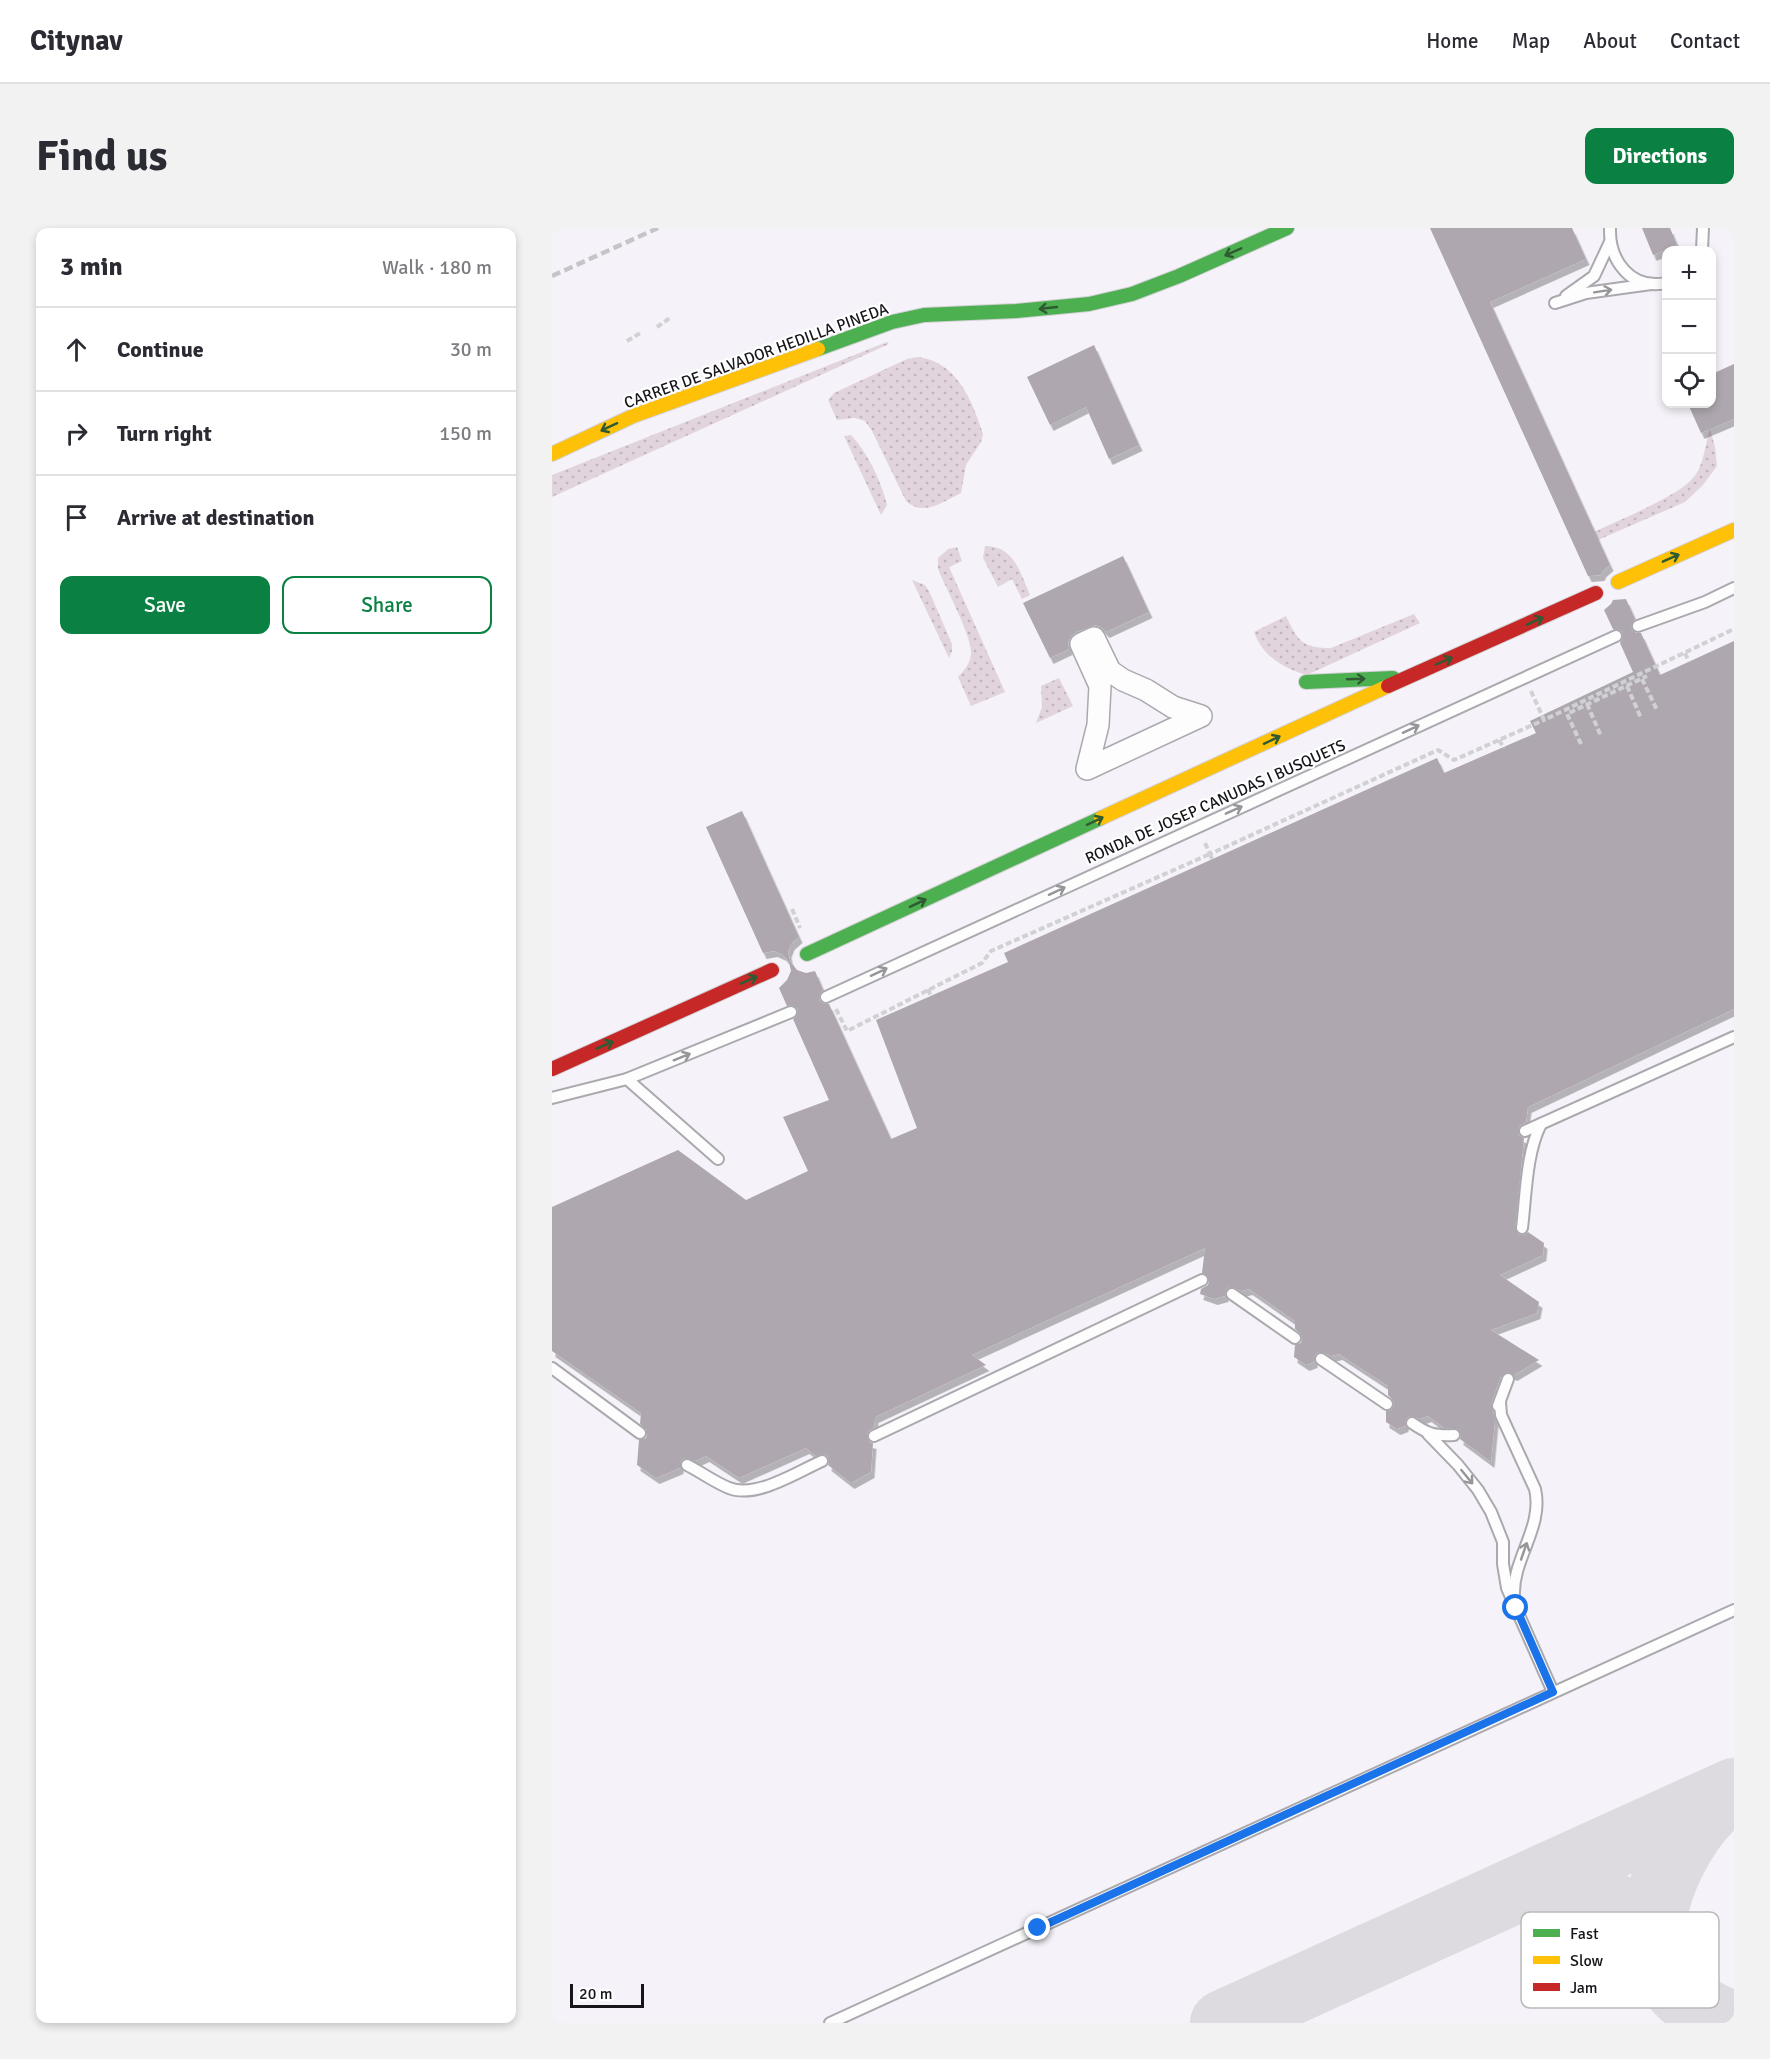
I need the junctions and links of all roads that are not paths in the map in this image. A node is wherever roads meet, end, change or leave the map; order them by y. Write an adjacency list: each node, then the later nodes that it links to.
1 (1287, 228): 8 (main road, CARRER DE SALVADOR HEDILLA PINEDA, one-way to 8)
2 (1610, 228): 4 (lane)
3 (1705, 228): 5 (lane)
4 (1610, 242): 7 (lane); 7 (lane, one-way to 7)
5 (1703, 246)
6 (1662, 283): 7 (lane)
7 (1651, 284)
8 (552, 454)
9 (1734, 530): 10 (main road, one-way to 9)
10 (1618, 582)
11 (1734, 588): 13 (lane)
12 (1596, 593): 15 (main road, RONDA DE JOSEP CANUDAS I BUSQUETS, one-way to 12)
13 (1638, 626)
14 (1616, 636): 20 (lane, RONDA DE JOSEP CANUDAS I BUSQUETS, one-way to 14)
15 (1407, 677): 16 (main road, one-way to 15); 18 (main road, RONDA DE JOSEP CANUDAS I BUSQUETS, one-way to 15)
16 (1306, 681)
17 (1087, 769): 17 (street)
18 (807, 954)
19 (772, 970): 23 (main road, one-way to 19)
20 (826, 997)
21 (791, 1012): 24 (lane, one-way to 21)
22 (1734, 1038): 26 (lane)
23 (552, 1069)
24 (627, 1079): 25 (lane); 28 (lane)
25 (552, 1098)
26 (1540, 1124): 27 (lane); 29 (lane)
27 (1525, 1131)
28 (718, 1159)
29 (1522, 1228)
30 (1202, 1283): 41 (lane)
31 (1232, 1294): 32 (lane)
32 (1295, 1338)
33 (1321, 1359): 36 (lane)
34 (552, 1368): 38 (lane)
35 (1508, 1378): 44 (lane, one-way to 35)
36 (1387, 1404)
37 (1412, 1423): 39 (lane)
38 (640, 1433)
39 (1428, 1434): 40 (lane); 44 (lane, one-way to 44)
40 (1454, 1435)
41 (874, 1436)
42 (822, 1461): 43 (lane)
43 (687, 1465)
44 (1516, 1608): 46 (lane)
45 (1734, 1610): 46 (lane)
46 (1553, 1692): 47 (lane)
47 (830, 2023)

